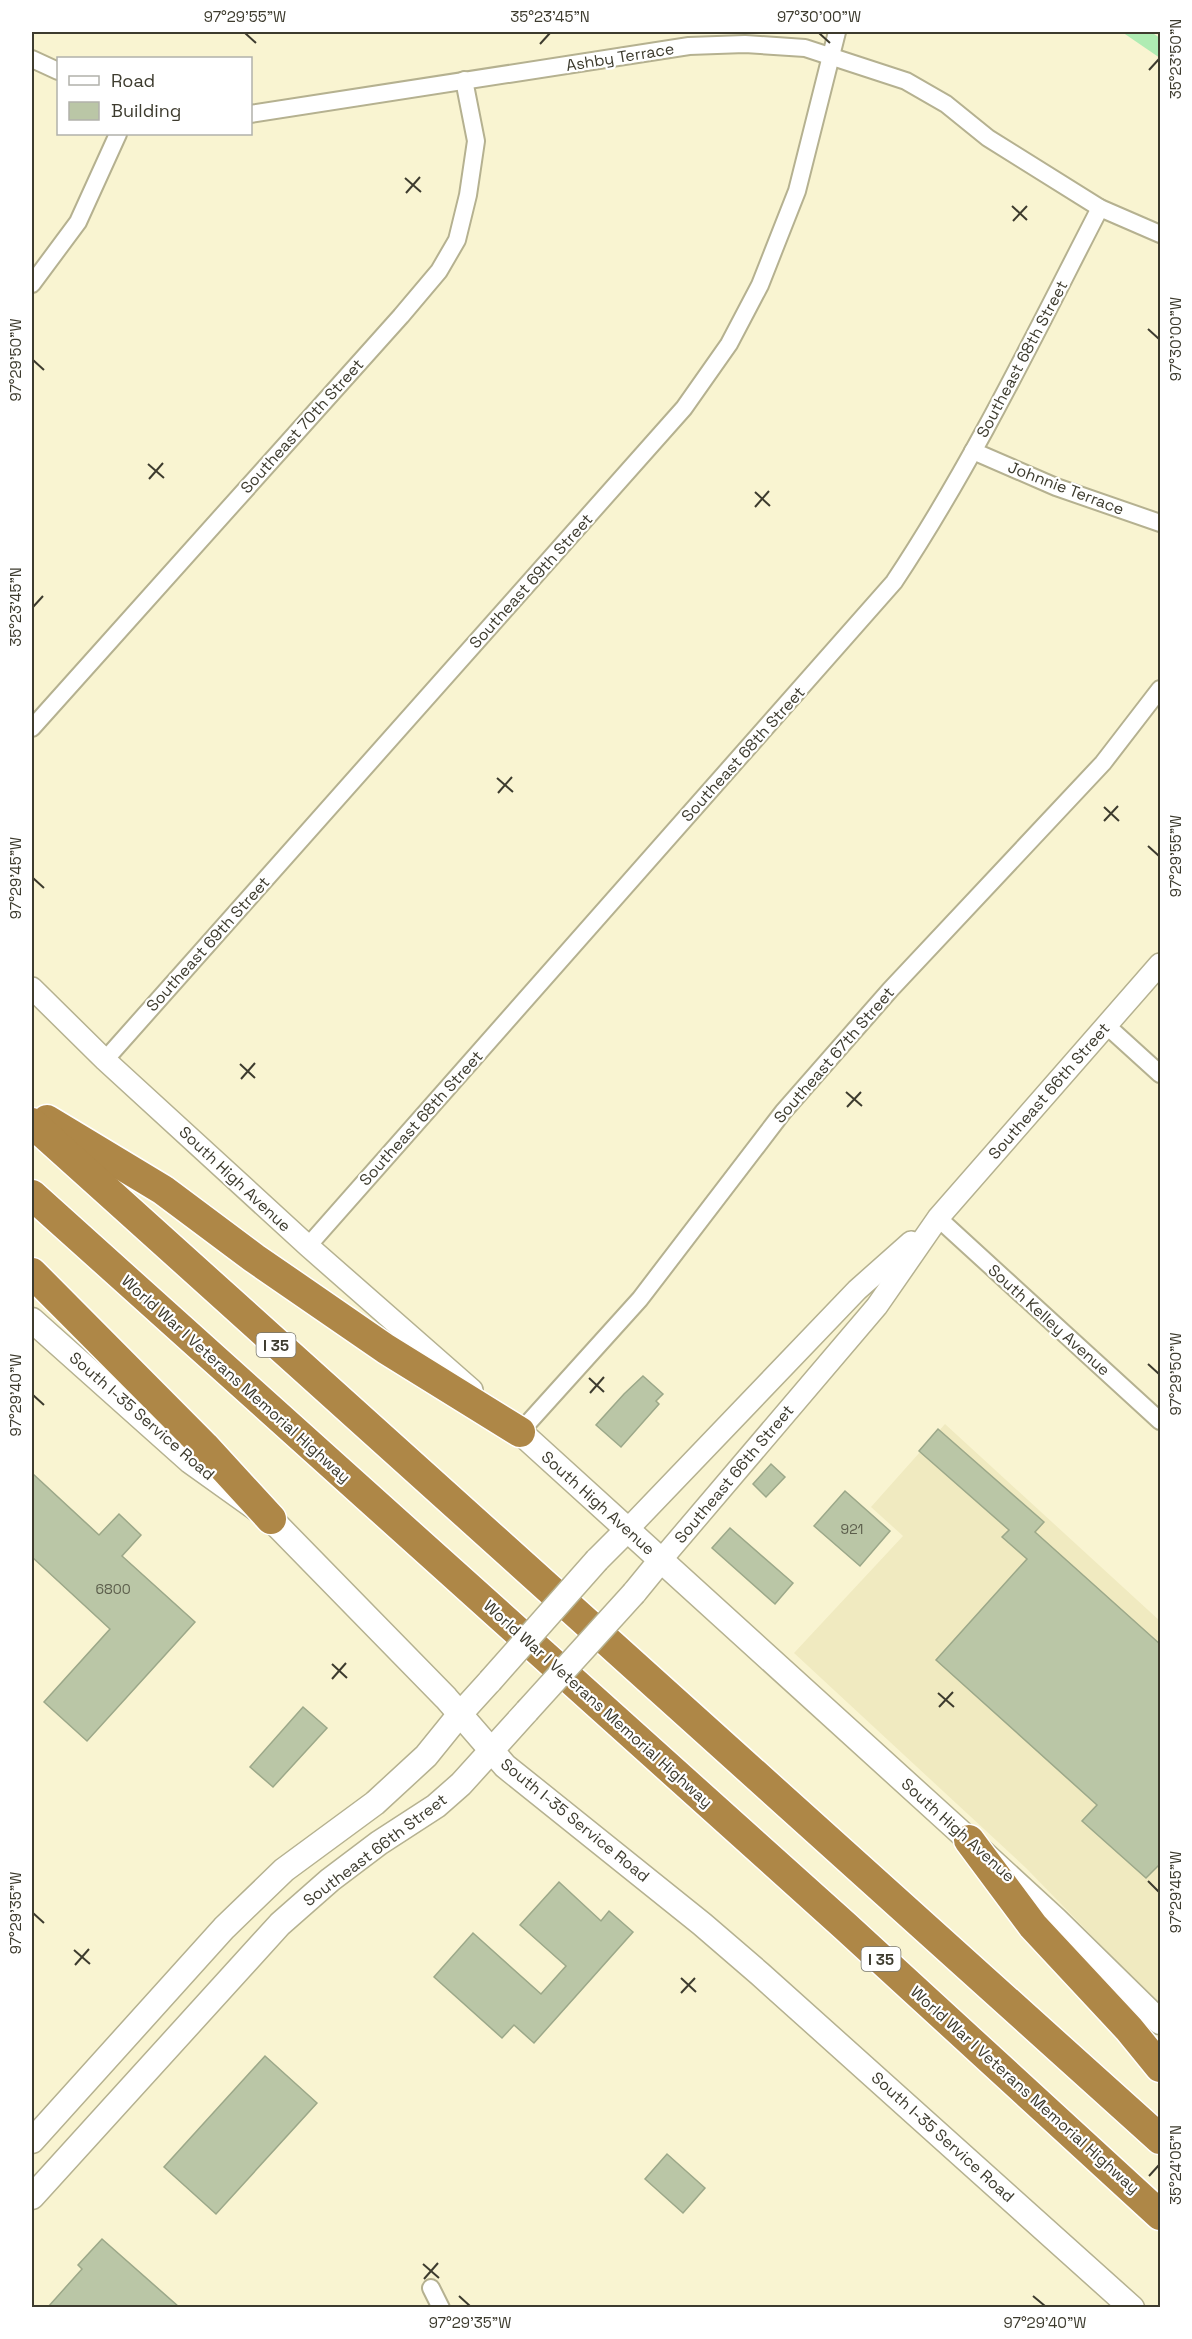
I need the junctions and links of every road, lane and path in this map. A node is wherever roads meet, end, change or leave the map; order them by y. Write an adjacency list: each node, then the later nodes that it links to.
1 (837, 32): 2 (street, Southeast 69th Street)
2 (831, 55): 5 (street, Ashby Terrace); 8 (street, Ashby Terrace); 18 (street, Southeast 69th Street)
3 (32, 59): 4 (street)
4 (57, 71)
5 (464, 81): 6 (street, Ashby Terrace); 14 (street, Southeast 70th Street)
6 (252, 114)
7 (118, 135): 10 (street)
8 (1100, 208): 9 (street, Ashby Terrace); 11 (street, Southeast 68th Street)
9 (1161, 234)
10 (32, 284)
11 (973, 452): 12 (street, Johnnie Terrace); 24 (street, Southeast 68th Street)
12 (1161, 523)
13 (1161, 689): 28 (street, Southeast 67th Street)
14 (32, 728)
15 (1161, 964): 17 (street, Southeast 66th Street)
16 (32, 988): 18 (street, South High Avenue)
17 (1106, 1025): 19 (street); 23 (street, Southeast 66th Street)
18 (105, 1060): 24 (street, South High Avenue)
19 (1161, 1074)
20 (32, 1110): 28 (highway)
21 (32, 1123): 38 (highway, I 35)
22 (32, 1195): 40 (highway, World War I Veterans Memorial Highway / I 35)
23 (938, 1218): 27 (street, South Kelley Avenue); 30 (street, Southeast 66th Street); 31 (street, Southeast 66th Street)
24 (308, 1246): 28 (street, South High Avenue)
25 (32, 1273): 29 (highway)
26 (32, 1320): 29 (main road, South I-35 Service Road)
27 (1161, 1421)
28 (520, 1432): 30 (main road, South High Avenue)
29 (271, 1519): 32 (main road, South I-35 Service Road)
30 (628, 1529): 31 (main road, South High Avenue); 32 (main road, Southeast 66th Street, bridge)
31 (661, 1560): 33 (main road, Southeast 66th Street, bridge); 34 (main road, South High Avenue)
32 (460, 1714): 33 (main road, South I-35 Service Road); 37 (main road, Southeast 66th Street)
33 (491, 1751): 39 (main road, Southeast 66th Street); 43 (main road, South I-35 Service Road)
34 (969, 1840): 35 (main road, South High Avenue); 36 (highway)
35 (1161, 2022)
36 (1161, 2067)
37 (33, 2138)
38 (1161, 2139)
39 (32, 2197)
40 (1161, 2216)
41 (431, 2289): 42 (street)
42 (441, 2307)
43 (1132, 2307)

